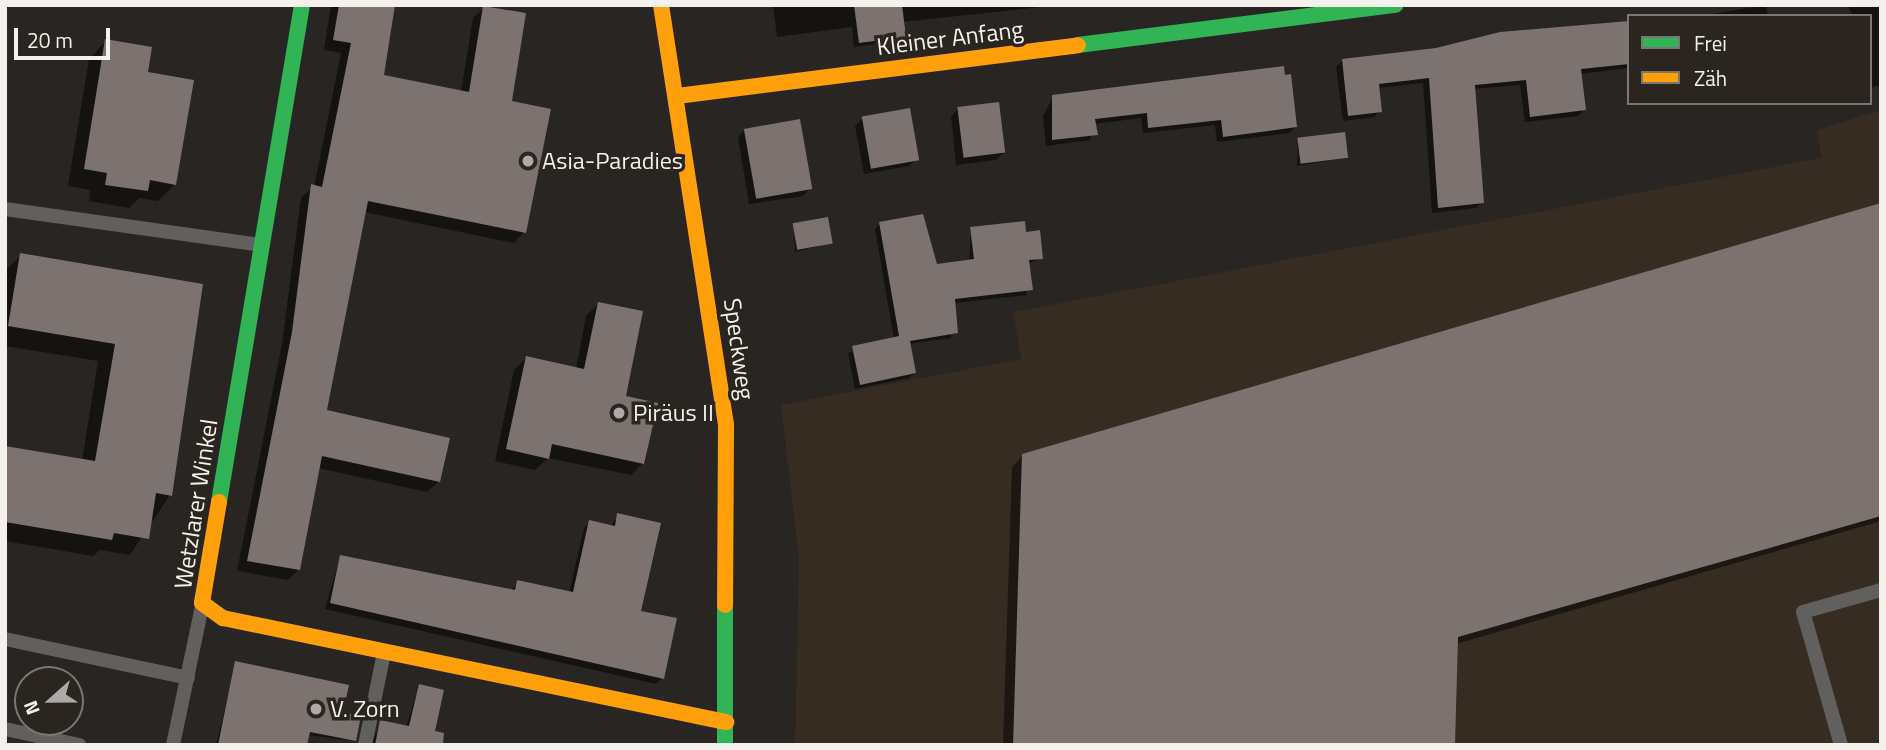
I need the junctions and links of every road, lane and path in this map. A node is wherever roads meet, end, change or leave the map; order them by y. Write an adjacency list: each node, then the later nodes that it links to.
1 (302, 5): 6 (street, Wetzlarer Winkel)
2 (661, 5): 4 (street, Speckweg)
3 (1395, 5): 4 (street, Kleiner Anfang)
4 (677, 96): 12 (street, Speckweg)
5 (5, 209): 6 (lane)
6 (263, 245): 8 (street, Wetzlarer Winkel)
7 (1881, 590): 18 (lane)
8 (202, 604): 10 (street, Wetzlarer Winkel); 11 (lane)
9 (5, 639): 11 (lane)
10 (384, 653): 12 (street, Wetzlarer Winkel); 16 (lane)
11 (188, 678): 15 (lane)
12 (726, 722): 17 (street, Speckweg)
13 (5, 729): 14 (lane)
14 (79, 745)
15 (173, 745)
16 (365, 745)
17 (725, 745)
18 (1841, 745)

